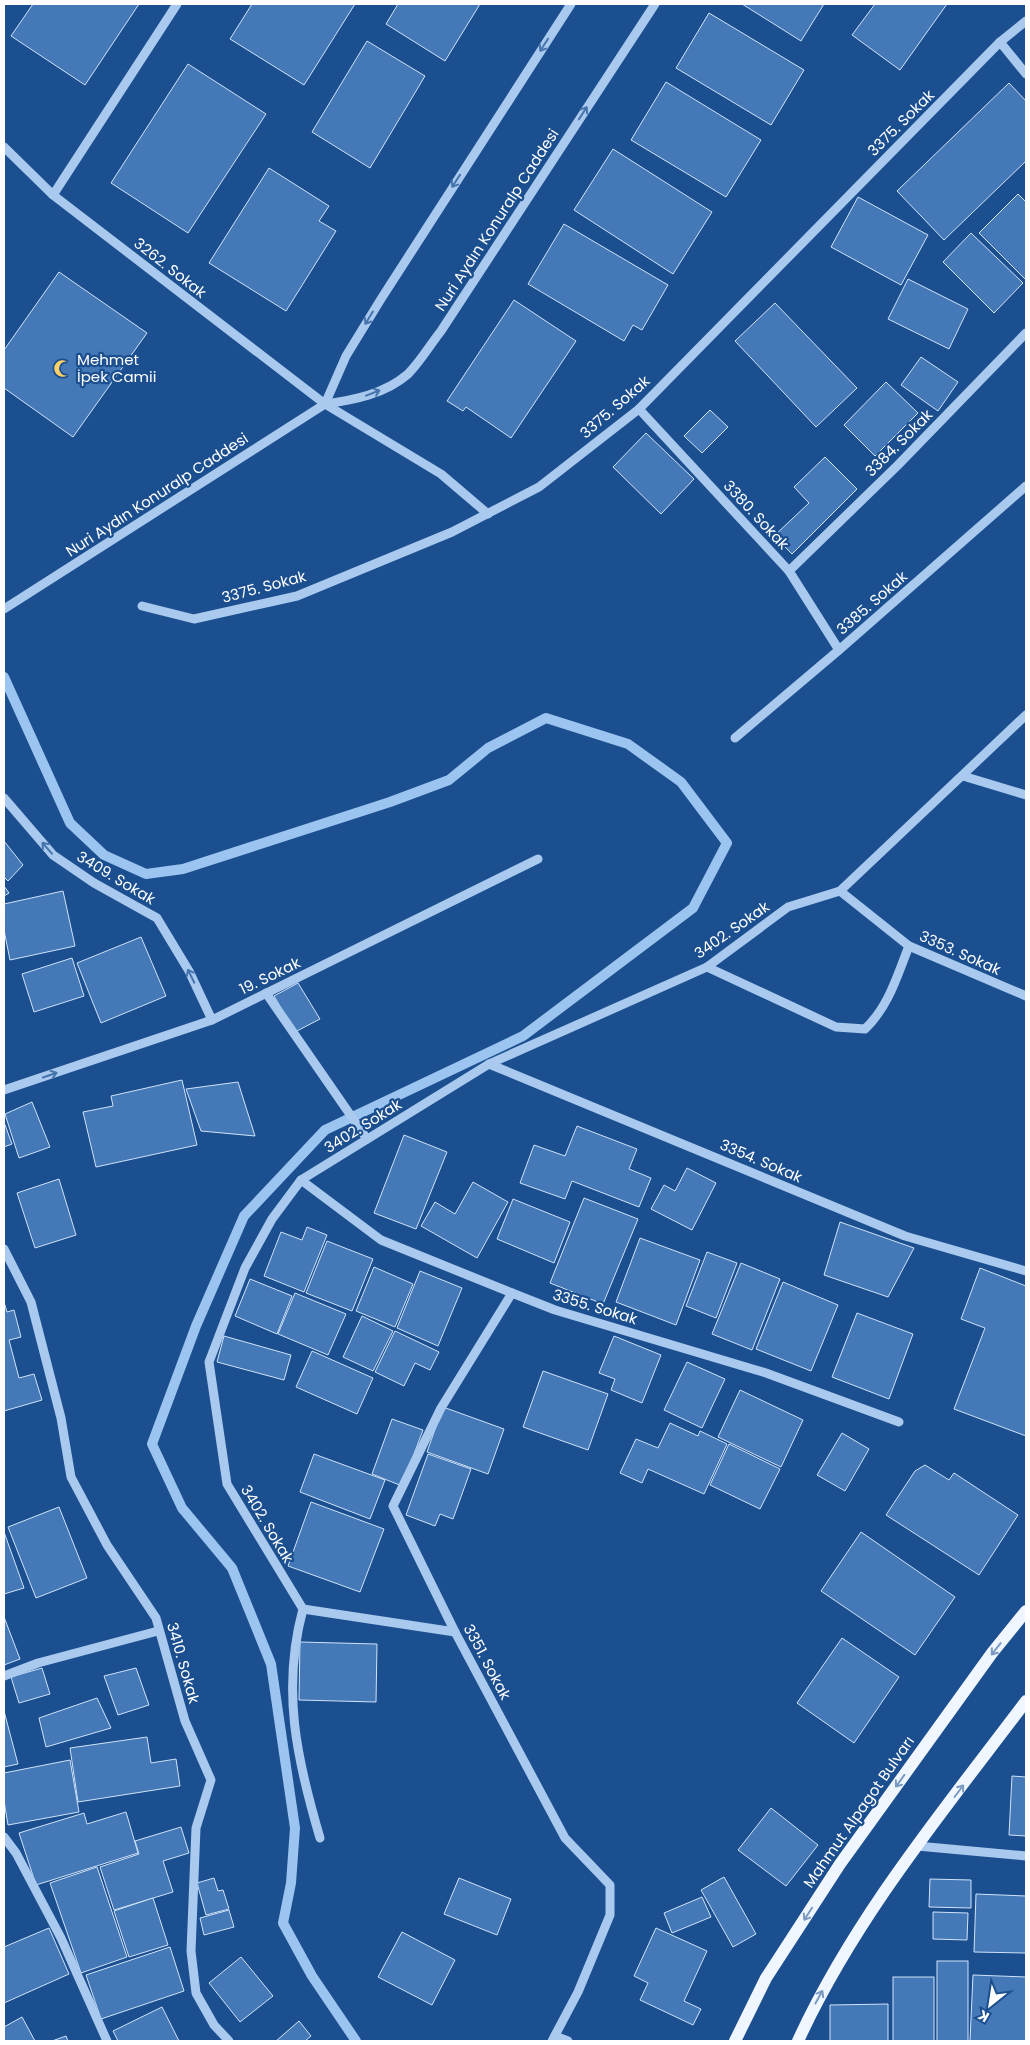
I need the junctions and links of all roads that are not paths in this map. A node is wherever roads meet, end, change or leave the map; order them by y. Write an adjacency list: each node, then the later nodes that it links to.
1 (177, 4): 8 (street)
2 (571, 4): 10 (street, one-way to 10)
3 (655, 4): 10 (street, Nuri Aydın Konuralp Caddesi, one-way to 3)
4 (1026, 21): 5 (street, 3375. Sokak)
5 (1000, 42): 6 (street); 11 (street, 3375. Sokak)
6 (1026, 74)
7 (4, 147): 8 (street, 3262. Sokak)
8 (53, 195): 10 (street, 3262. Sokak)
9 (1026, 333): 14 (street, 3384. Sokak)
10 (325, 404): 13 (street, 3262. Sokak); 16 (street, Nuri Aydın Konuralp Caddesi)
11 (639, 409): 13 (street, 3375. Sokak); 14 (street, 3380. Sokak)
12 (1026, 486): 17 (street, 3385. Sokak)
13 (488, 514): 15 (street, 3375. Sokak)
14 (788, 571): 17 (street, 3380. Sokak)
15 (142, 606)
16 (4, 609)
17 (839, 650): 19 (street, 3385. Sokak)
18 (1026, 715): 20 (street, 3402. Sokak)
19 (735, 738)
20 (963, 776): 21 (street); 24 (street, 3402. Sokak)
21 (1026, 795)
22 (4, 798): 29 (street, 3409. Sokak, one-way to 22)
23 (538, 859): 27 (street, 19. Sokak)
24 (840, 891): 25 (street, 3353. Sokak); 26 (street, 3402. Sokak)
25 (909, 946): 26 (street); 28 (street, 3353. Sokak)
26 (707, 967): 30 (street, 3402. Sokak)
27 (266, 993): 29 (street, 19. Sokak); 32 (street)
28 (1026, 996)
29 (212, 1020): 31 (street, 19. Sokak, one-way to 29)
30 (489, 1064): 32 (street, 3402. Sokak); 35 (street, 3354. Sokak)
31 (4, 1090)
32 (367, 1139): 33 (street, 3402. Sokak)
33 (301, 1180): 36 (street, 3355. Sokak); 38 (street, 3402. Sokak)
34 (4, 1249): 40 (street, 3410. Sokak)
35 (1026, 1271)
36 (512, 1293): 37 (street, 3355. Sokak); 41 (street, 3351. Sokak)
37 (899, 1422)
38 (303, 1609): 41 (street); 45 (street)
39 (1026, 1611): 52 (main road, Mahmut Alpagot Bulvarı, one-way to 52)
40 (158, 1631): 42 (street); 50 (street, 3410. Sokak)
41 (455, 1632): 48 (street, 3351. Sokak)
42 (4, 1676)
43 (1026, 1702): 46 (main road, one-way to 43)
44 (4, 1837): 49 (street)
45 (320, 1838)
46 (917, 1846): 47 (street); 53 (main road, one-way to 46)
47 (1026, 1856)
48 (554, 2038): 51 (street)
49 (107, 2041)
50 (229, 2041)
51 (568, 2041)
52 (735, 2041)
53 (798, 2041)

